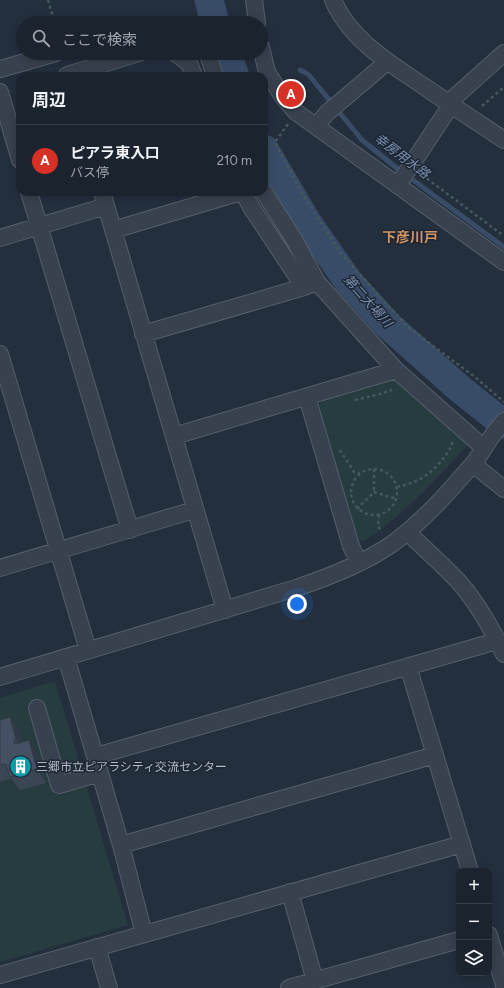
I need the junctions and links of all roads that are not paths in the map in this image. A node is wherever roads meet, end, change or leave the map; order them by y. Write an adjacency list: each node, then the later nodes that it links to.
1 (254, 0): 3 (street)
2 (333, 0): 11 (street)
3 (256, 16)
4 (504, 53): 20 (street)
5 (32, 60): 12 (street)
6 (62, 60): 13 (street)
7 (116, 60): 14 (street)
8 (183, 60): 15 (street)
9 (210, 60): 16 (street)
10 (264, 60): 17 (street)
11 (387, 62): 20 (street); 21 (street)
12 (0, 69)
13 (66, 72)
14 (77, 72)
15 (192, 72)
16 (214, 72)
17 (267, 72)
18 (268, 74): 21 (street)
19 (0, 92): 23 (street)
20 (449, 104): 22 (street); 24 (street)
21 (316, 126): 24 (street)
22 (504, 140)
23 (16, 146)
24 (403, 177): 33 (street)
25 (31, 196): 30 (street)
26 (228, 196): 31 (street)
27 (244, 196): 34 (street)
28 (266, 196): 34 (street)
29 (104, 199): 30 (street); 31 (street)
30 (40, 226): 32 (street); 45 (street)
31 (113, 230): 35 (street)
32 (0, 238)
33 (504, 262)
34 (311, 285): 35 (street); 37 (street)
35 (143, 334): 40 (street)
36 (0, 354): 47 (street)
37 (396, 370): 38 (street); 41 (street)
38 (307, 397): 40 (street); 48 (street)
39 (500, 426): 41 (street)
40 (174, 436): 44 (street)
41 (484, 448): 42 (street)
42 (474, 464): 43 (street); 46 (street)
43 (504, 488)
44 (194, 510): 45 (street); 50 (street)
45 (130, 530): 47 (street)
46 (407, 532): 48 (street); 51 (street)
47 (59, 550): 49 (street); 52 (street)
48 (359, 563): 50 (street)
49 (0, 568)
50 (225, 610): 52 (street)
51 (501, 648): 54 (street)
52 (88, 650): 53 (street)
53 (66, 657): 55 (street); 58 (street)
54 (408, 666): 57 (street); 58 (street)
55 (0, 677)
56 (37, 708): 59 (street)
57 (435, 755): 60 (street); 61 (street)
58 (96, 756): 59 (street)
59 (100, 773): 61 (street)
60 (462, 844): 62 (street); 63 (street)
61 (120, 845): 64 (street)
62 (469, 868)
63 (290, 892): 64 (street); 70 (street)
64 (144, 934): 67 (street)
65 (492, 940): 68 (street)
66 (456, 941): 70 (street)
67 (97, 947): 69 (street); 72 (street)
68 (500, 954): 71 (street)
69 (0, 975)
70 (316, 980): 73 (street)
71 (504, 985)
72 (109, 988)
73 (289, 988)

